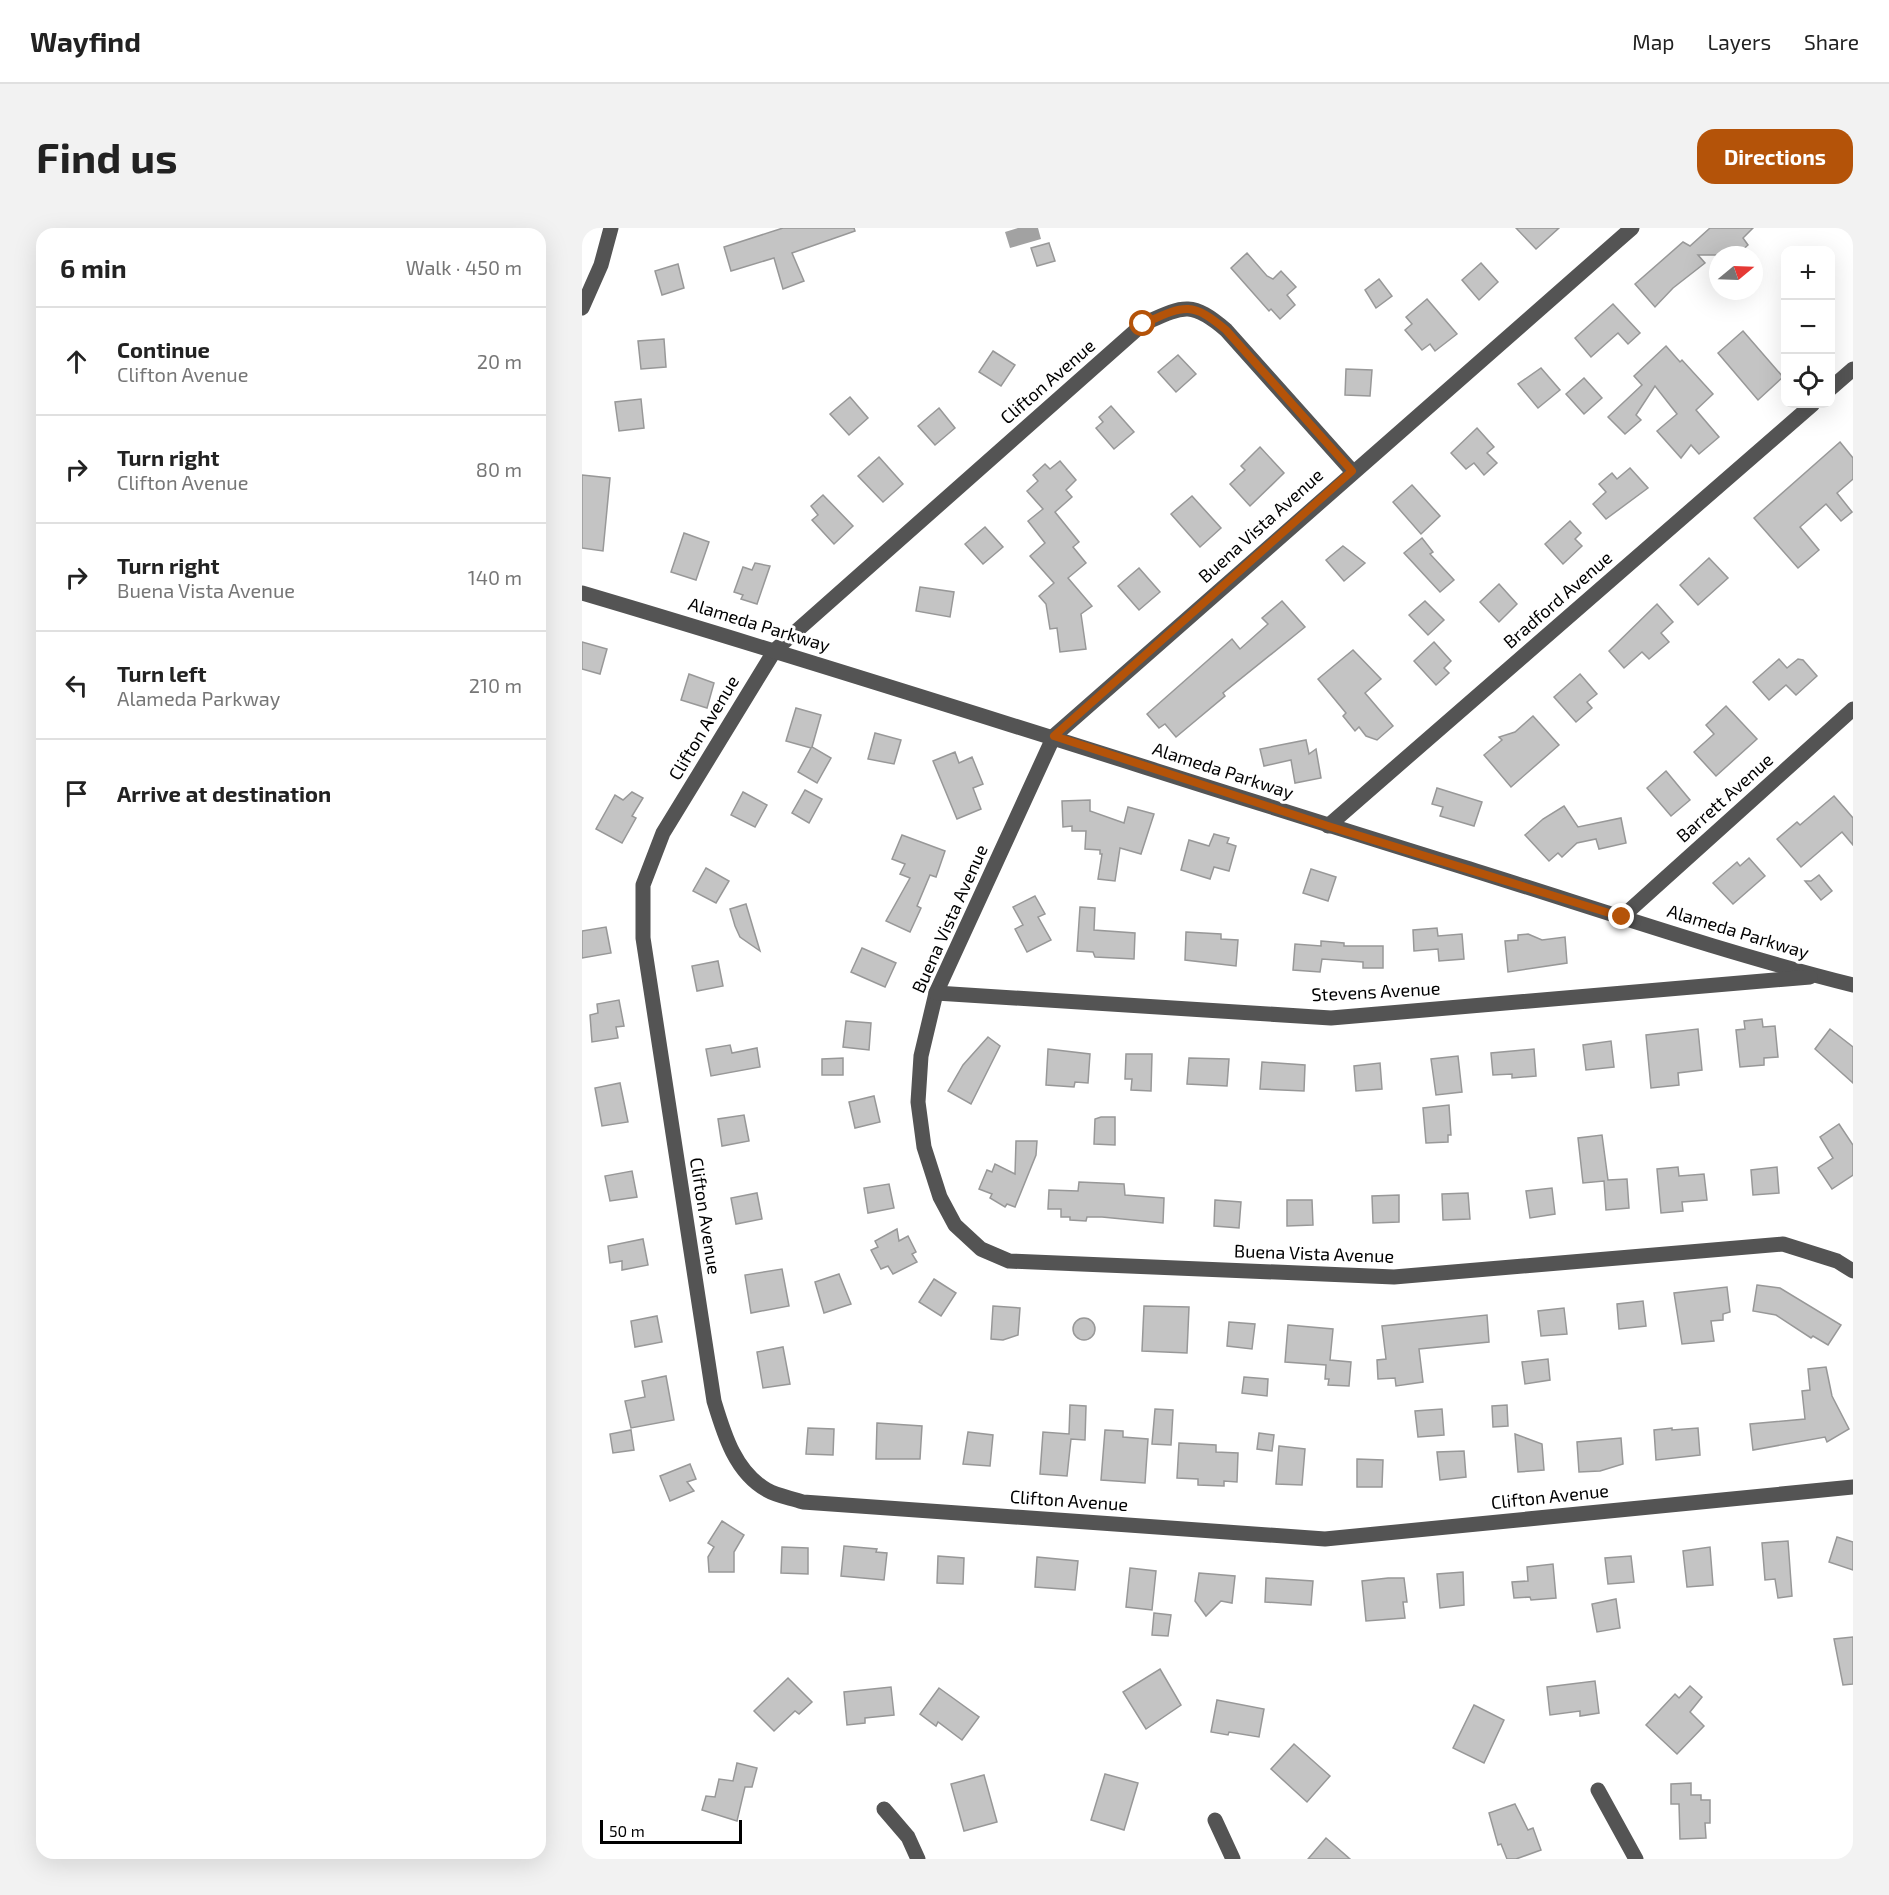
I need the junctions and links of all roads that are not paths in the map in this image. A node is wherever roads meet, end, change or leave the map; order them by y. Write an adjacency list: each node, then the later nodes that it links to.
1 (611, 228): 3 (street)
2 (1632, 228): 7 (street, Buena Vista Avenue)
3 (582, 308)
4 (1853, 369): 5 (street)
5 (1835, 385)
6 (1809, 408): 12 (street, Bradford Avenue)
7 (1352, 471): 9 (street, Clifton Avenue); 11 (street, Buena Vista Avenue)
8 (582, 593): 9 (street, Alameda Parkway)
9 (775, 650): 11 (street, Alameda Parkway); 18 (street, Clifton Avenue)
10 (1853, 709): 13 (street, Barrett Avenue)
11 (1054, 736): 12 (street, Alameda Parkway); 16 (street, Buena Vista Avenue)
12 (1328, 826): 13 (street, Alameda Parkway)
13 (1622, 917): 14 (street, Alameda Parkway)
14 (1818, 976): 15 (street, Alameda Parkway); 16 (street, Stevens Avenue)
15 (1853, 985)
16 (936, 993): 17 (street, Buena Vista Avenue)
17 (1853, 1271)
18 (1853, 1487)
19 (1598, 1790): 24 (street)
20 (884, 1809): 22 (street)
21 (1215, 1820): 23 (street)
22 (918, 1859)
23 (1233, 1859)
24 (1636, 1859)

